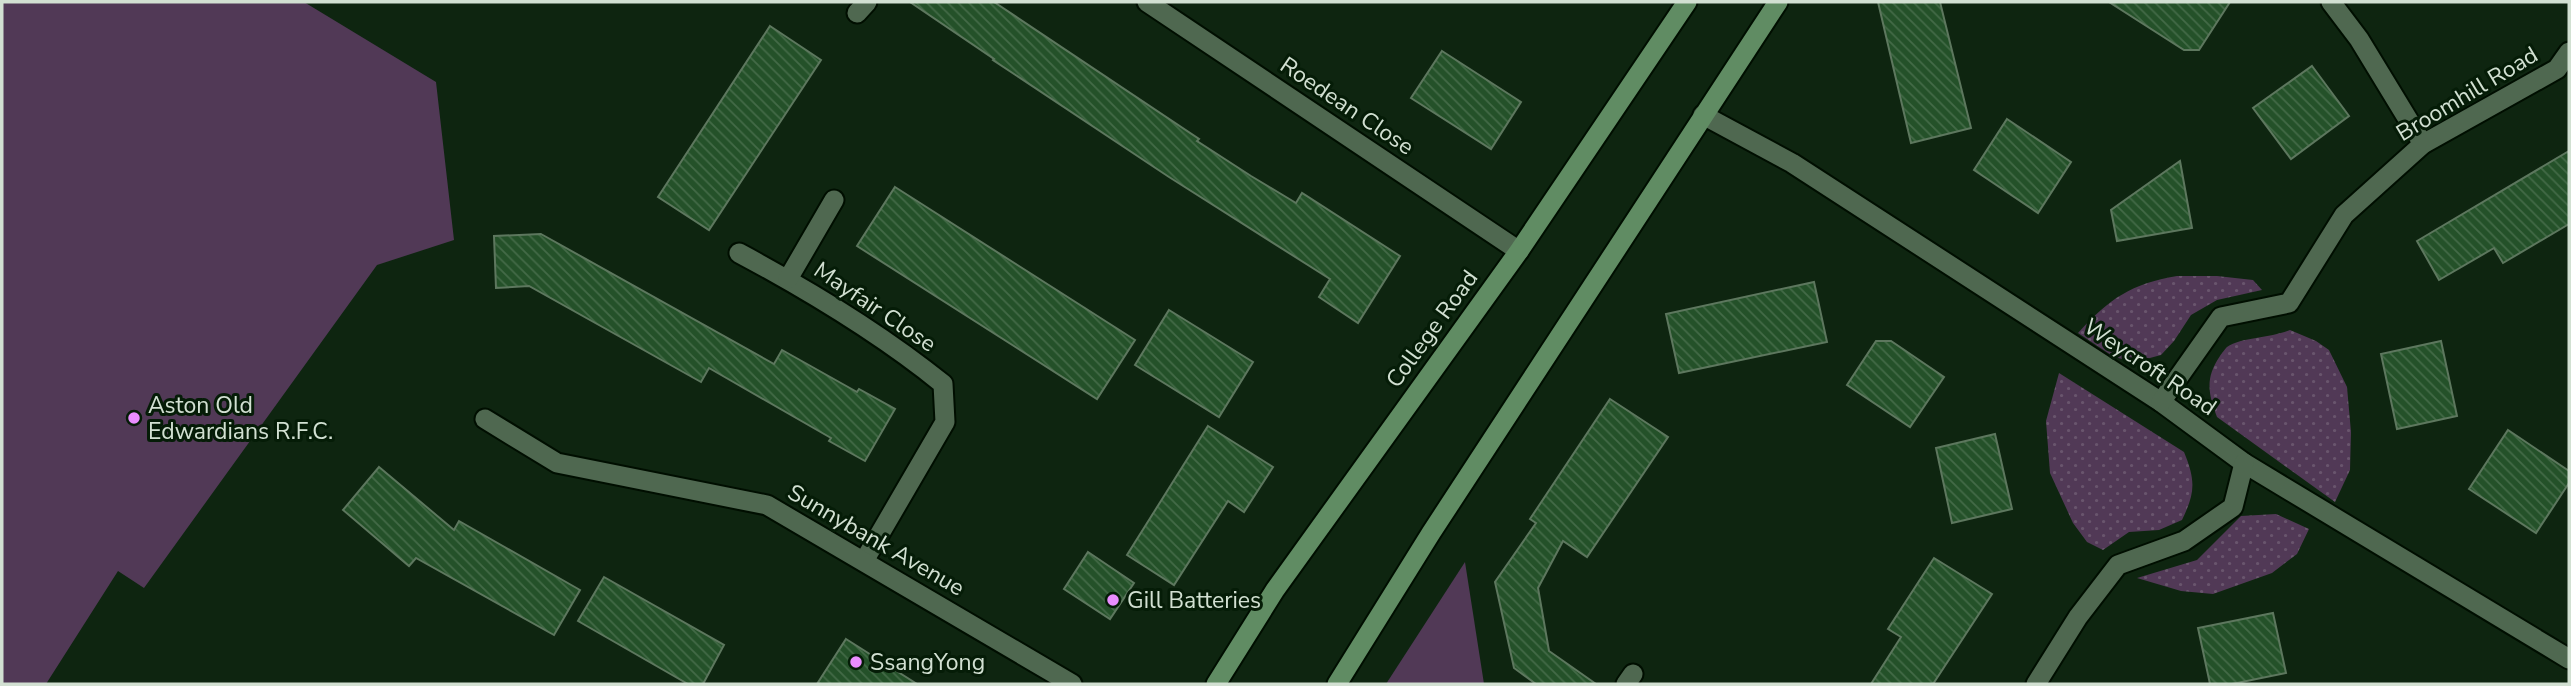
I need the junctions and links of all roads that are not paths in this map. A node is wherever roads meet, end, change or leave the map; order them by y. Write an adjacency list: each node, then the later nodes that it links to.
1 (1147, 2): 9 (street, Roedean Close)
2 (1687, 2): 9 (main road, College Road)
3 (1778, 2): 6 (main road)
4 (2331, 2): 7 (street)
5 (2569, 52): 7 (street, Broomhill Road)
6 (1703, 115): 12 (street, Weycroft Road); 19 (main road)
7 (2423, 144): 12 (street, Broomhill Road)
8 (834, 200): 11 (street, Mayfair Close)
9 (1519, 251): 18 (main road, College Road)
10 (738, 253): 11 (street, Mayfair Close)
11 (788, 279): 15 (street, Mayfair Close)
12 (2161, 402): 14 (street, Weycroft Road)
13 (485, 419): 15 (street, Sunnybank Avenue)
14 (2244, 463): 16 (street, Weycroft Road); 20 (street)
15 (864, 561): 17 (street, Sunnybank Avenue)
16 (2569, 659)
17 (1072, 684)
18 (1216, 684)
19 (1337, 684)
20 (2036, 684)

